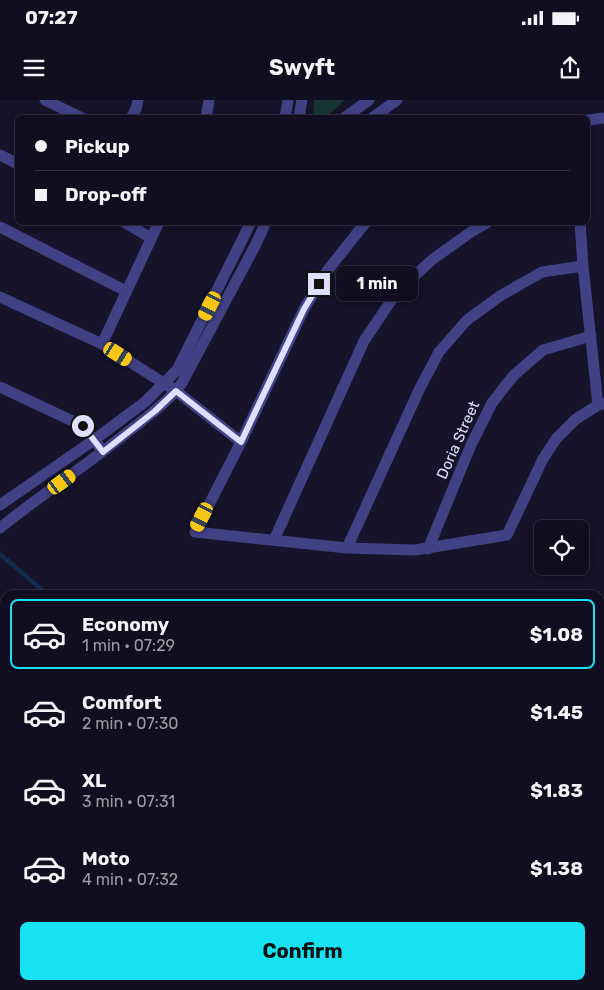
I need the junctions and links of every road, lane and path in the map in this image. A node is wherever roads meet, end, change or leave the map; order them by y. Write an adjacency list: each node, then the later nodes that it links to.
1 (45, 100): 8 (street)
2 (138, 100): 10 (street)
3 (209, 100): 11 (street)
4 (288, 100): 12 (street)
5 (302, 100): 13 (street)
6 (369, 100): 14 (street)
7 (397, 100): 15 (street)
8 (69, 105): 9 (street)
9 (79, 115)
10 (132, 115)
11 (206, 115)
12 (286, 115)
13 (300, 115)
14 (348, 115)
15 (376, 115)
16 (604, 118): 17 (street)
17 (590, 120)
18 (0, 155): 19 (street)
19 (15, 162)
20 (129, 225): 28 (street)
21 (158, 225): 28 (street)
22 (250, 225): 34 (street)
23 (265, 225): 36 (street)
24 (364, 225): 39 (street)
25 (483, 225): 44 (street)
26 (580, 225): 29 (street)
27 (0, 227): 30 (street)
28 (151, 238): 30 (street)
29 (584, 266): 32 (street); 45 (street)
30 (126, 291): 33 (street)
31 (0, 297): 33 (street)
32 (590, 336): 37 (street); 46 (street, Doria Street)
33 (102, 344): 34 (street)
34 (164, 384): 36 (street); 38 (street)
35 (0, 386): 38 (street)
36 (176, 391): 39 (street); 40 (street)
37 (601, 404): 46 (street)
38 (94, 440): 40 (street); 41 (street)
39 (241, 442): 44 (street)
40 (103, 452): 42 (street)
41 (2, 503): 42 (street)
42 (16, 515): 43 (street)
43 (2, 526)
44 (274, 540): 45 (street)
45 (347, 548): 46 (street)
46 (428, 549)

